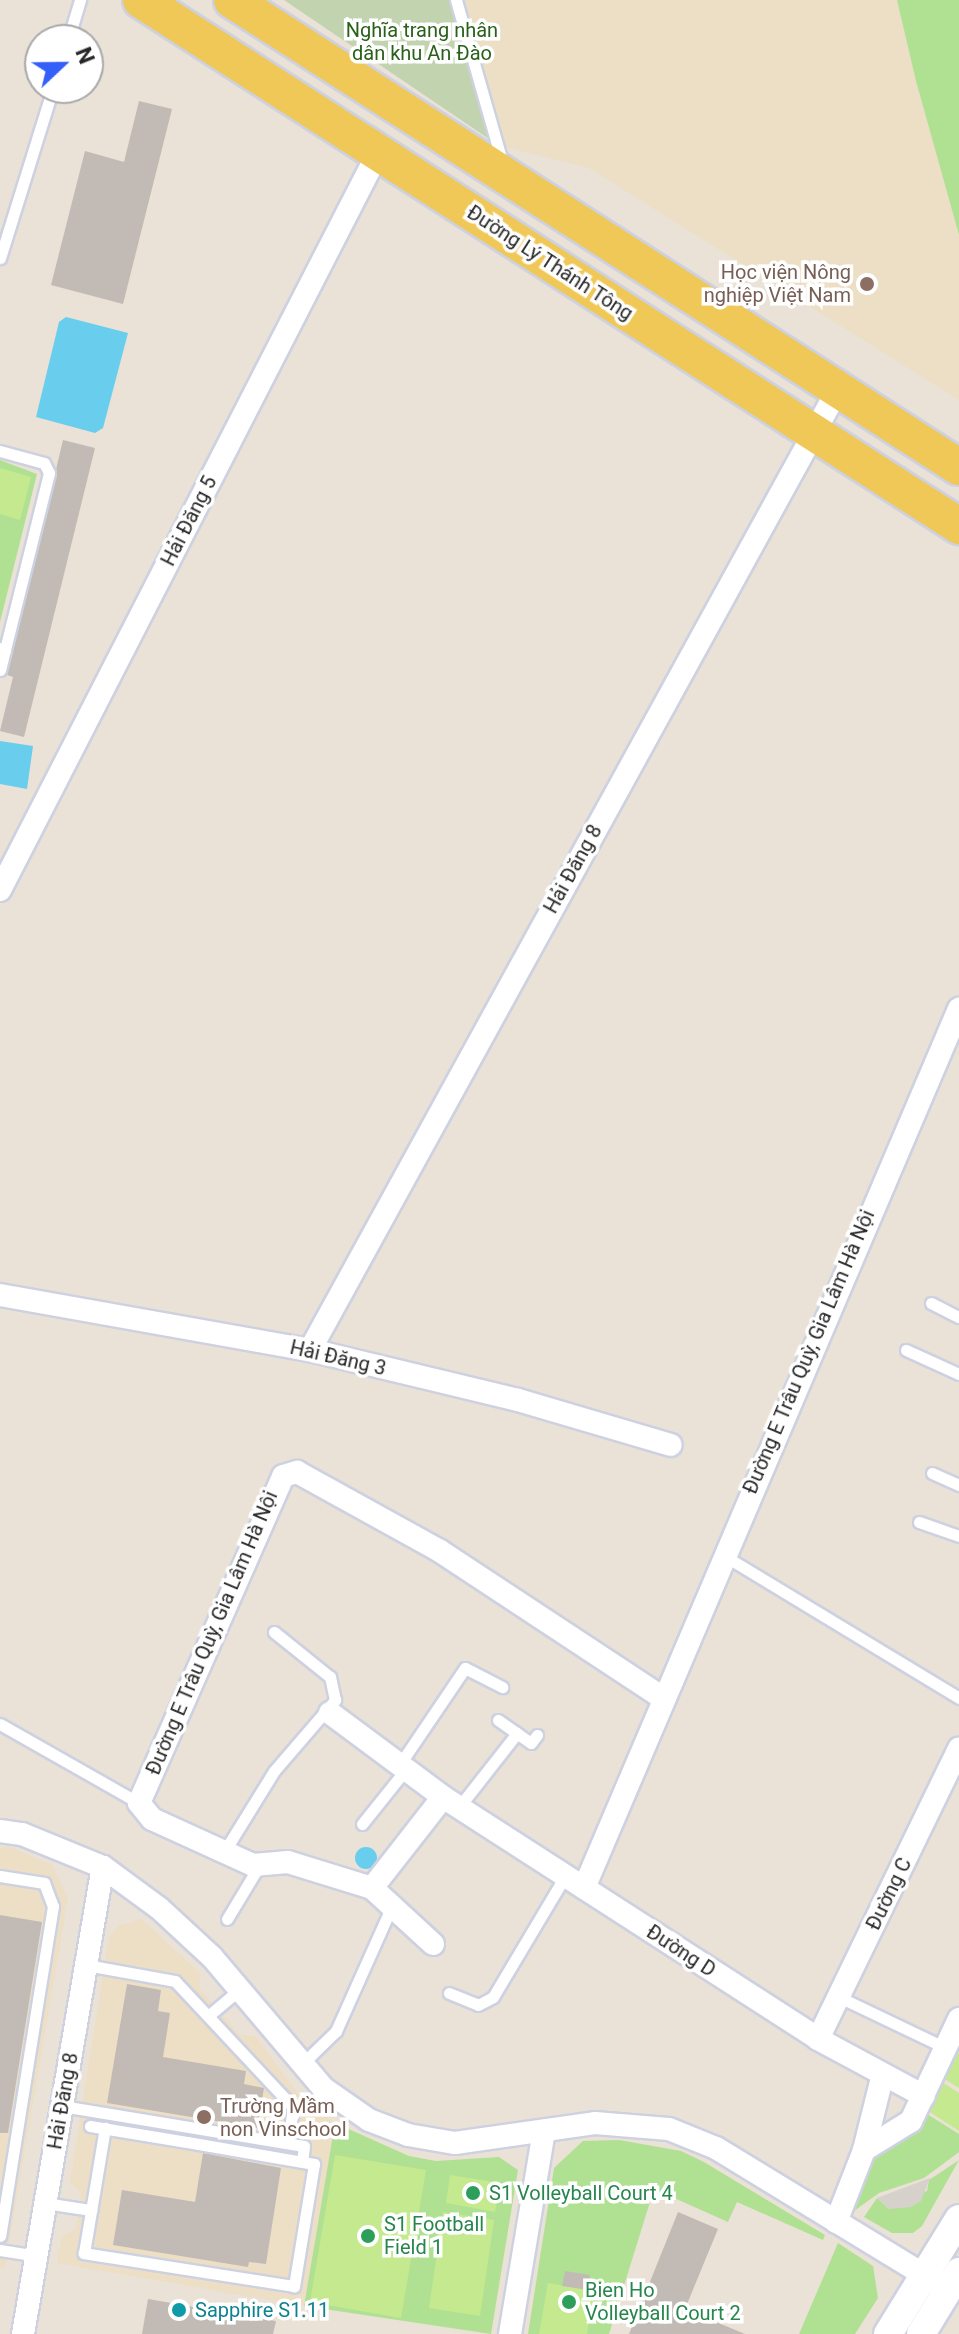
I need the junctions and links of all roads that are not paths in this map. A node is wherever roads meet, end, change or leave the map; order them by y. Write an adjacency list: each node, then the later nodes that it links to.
1 (80, 0): 5 (lane)
2 (141, 0): 7 (main road, Đường Lý Thánh Tông)
3 (232, 0): 8 (main road)
4 (456, 0): 8 (lane)
5 (73, 24)
6 (48, 104): 9 (lane)
7 (378, 153): 11 (main road, Đường Lý Thánh Tông); 17 (street, Hải Đăng 5)
8 (507, 177): 10 (main road)
9 (0, 258)
10 (838, 389): 11 (street, Hải Đăng 8); 13 (main road)
11 (814, 433): 14 (main road, Đường Lý Thánh Tông); 22 (street, Hải Đăng 8)
12 (0, 451): 15 (lane)
13 (959, 467)
14 (959, 526)
15 (2, 649): 16 (lane)
16 (0, 670)
17 (0, 890)
18 (959, 1009): 30 (street, Đường E Trâu Quỳ, Gia Lâm Hà Nội)
19 (0, 1295): 22 (street, Hải Đăng 3)
20 (931, 1303): 21 (lane)
21 (959, 1317)
22 (310, 1350): 25 (street, Hải Đăng 3)
23 (906, 1350): 24 (lane)
24 (959, 1374)
25 (671, 1445)
26 (932, 1473): 27 (lane)
27 (959, 1485)
28 (919, 1522): 29 (lane)
29 (959, 1536)
30 (723, 1554): 33 (street, Đường E Trâu Quỳ, Gia Lâm Hà Nội); 34 (lane)
31 (274, 1632): 35 (lane)
32 (502, 1687): 41 (lane)
33 (663, 1698): 43 (street, Đường E Trâu Quỳ, Gia Lâm Hà Nội); 50 (street, Đường E Trâu Quỳ, Gia Lâm Hà Nội)
34 (959, 1698)
35 (330, 1713): 41 (street, Đường D); 46 (lane)
36 (498, 1720): 38 (lane)
37 (0, 1724): 43 (lane)
38 (517, 1733): 39 (lane); 42 (lane)
39 (537, 1735)
40 (959, 1748): 58 (street, Đường C)
41 (403, 1767): 42 (street, Đường D); 44 (lane)
42 (451, 1802): 50 (street, Đường D); 51 (street)
43 (139, 1803): 46 (street)
44 (362, 1824)
45 (0, 1831): 48 (street)
46 (224, 1852): 47 (street)
47 (259, 1866): 51 (street); 53 (lane)
48 (103, 1867): 55 (street, Hải Đăng 8); 56 (street)
49 (0, 1876): 79 (lane)
50 (574, 1882): 57 (lane); 61 (street, Đường D)
51 (372, 1888): 52 (street)
52 (391, 1908): 54 (street); 63 (lane)
53 (227, 1919)
54 (433, 1944)
55 (86, 1965): 59 (lane); 66 (street, Hải Đăng 8)
56 (239, 1990): 59 (lane); 63 (street)
57 (449, 1993)
58 (839, 1997): 61 (street, Đường C); 62 (lane)
59 (208, 2016): 72 (lane)
60 (959, 2019): 62 (street)
61 (818, 2039): 64 (street, Đường D)
62 (946, 2048): 65 (street)
63 (301, 2065): 70 (street)
64 (883, 2074): 65 (street, Đường D); 73 (street)
65 (924, 2096): 73 (street)
66 (62, 2106): 68 (lane); 75 (street, Hải Đăng 8)
67 (90, 2126): 69 (lane)
68 (189, 2127): 71 (lane); 72 (lane)
69 (105, 2128): 71 (lane); 76 (lane)
70 (544, 2131): 78 (street); 84 (street)
71 (187, 2142): 74 (lane)
72 (288, 2143): 74 (lane)
73 (864, 2150): 78 (street)
74 (302, 2162): 76 (lane)
75 (45, 2203): 76 (lane); 81 (street, Hải Đăng 8)
76 (91, 2210)
77 (959, 2219): 82 (street)
78 (836, 2222): 82 (street)
79 (0, 2236)
80 (0, 2250): 81 (lane)
81 (36, 2256): 83 (street, Hải Đăng 8)
82 (944, 2279): 85 (street); 86 (street)
83 (23, 2334)
84 (510, 2334)
85 (888, 2334)
86 (921, 2334)

